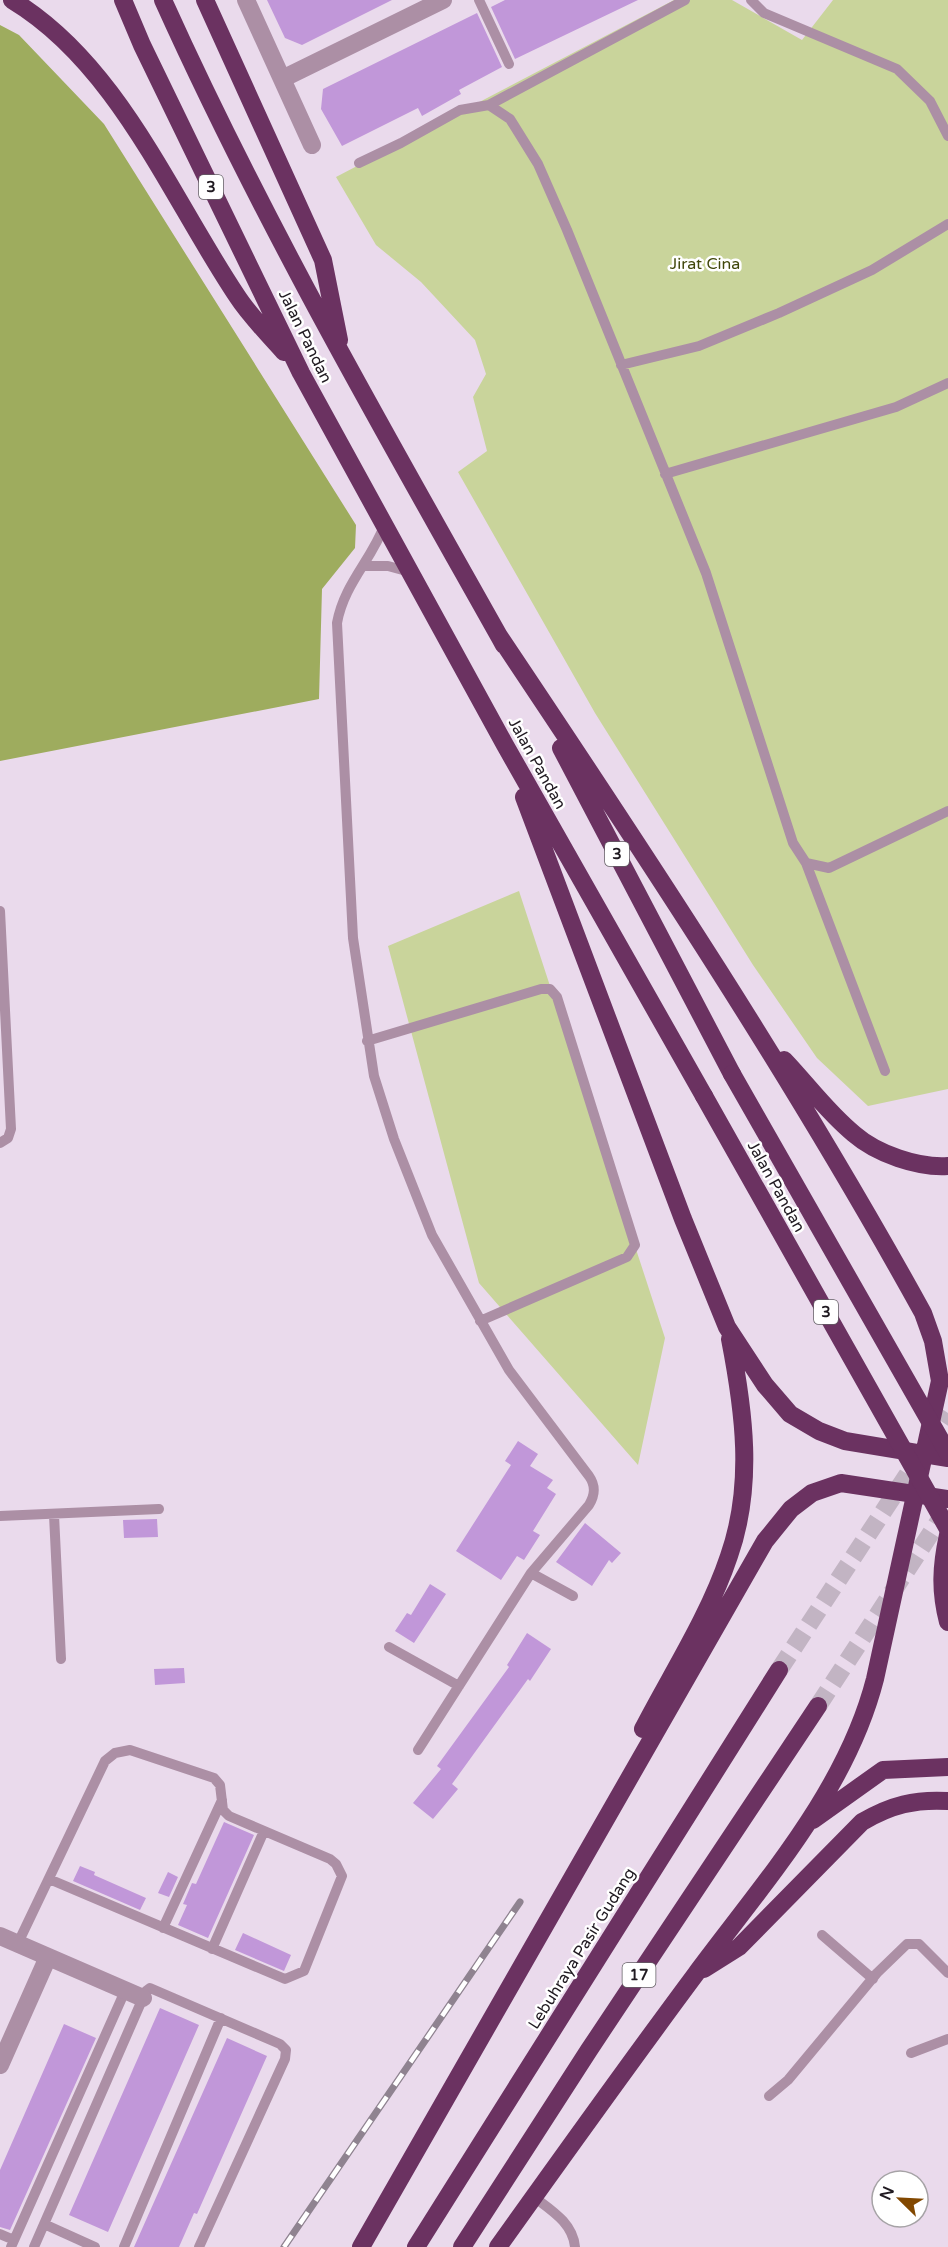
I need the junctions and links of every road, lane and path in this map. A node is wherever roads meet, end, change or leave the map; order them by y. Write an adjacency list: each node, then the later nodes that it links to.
1 (12, 0): 19 (highway)
2 (123, 0): 19 (highway, Jalan Pandan / 3)
3 (163, 0): 17 (highway, Jalan Pandan / 3)
4 (205, 0): 17 (highway)
5 (246, 0): 11 (street)
6 (443, 0): 11 (street)
7 (479, 0): 10 (lane)
8 (685, 0): 12 (lane)
9 (751, 0): 13 (lane)
10 (509, 64)
11 (282, 79): 14 (street)
12 (489, 105): 15 (lane); 18 (lane)
13 (948, 136)
14 (312, 145)
15 (359, 163)
16 (948, 224): 18 (lane)
17 (343, 358): 25 (highway, Jalan Pandan / 3)
18 (621, 365): 21 (lane)
19 (301, 373): 22 (highway, Jalan Pandan / 3)
20 (948, 383): 21 (lane)
21 (665, 474): 28 (lane)
22 (385, 522): 23 (lane); 24 (highway, Jalan Pandan / 3)
23 (364, 566): 24 (lane); 32 (lane)
24 (412, 573): 26 (highway, Jalan Pandan / 3)
25 (499, 636): 31 (highway); 38 (highway, Jalan Pandan / 3, bridge)
26 (505, 745): 37 (highway); 46 (highway, Jalan Pandan / 3, bridge)
27 (948, 811): 28 (lane)
28 (806, 863): 33 (lane)
29 (0, 911): 30 (lane)
30 (1, 943): 34 (lane)
31 (756, 1030): 35 (highway); 39 (highway)
32 (367, 1041): 36 (lane); 36 (lane)
33 (885, 1071)
34 (0, 1143)
35 (948, 1166)
36 (480, 1321): 48 (lane)
37 (728, 1327): 39 (highway); 63 (highway)
38 (948, 1453)
39 (924, 1455): 40 (highway); 41 (highway)
40 (948, 1458)
41 (915, 1495): 42 (highway); 60 (highway); 63 (highway)
42 (948, 1499)
43 (159, 1509): 44 (lane)
44 (54, 1515): 45 (lane); 52 (lane)
45 (0, 1516)
46 (948, 1529)
47 (948, 1535): 50 (highway)
48 (531, 1573): 49 (lane); 54 (lane)
49 (573, 1596)
50 (948, 1622)
51 (389, 1647): 54 (lane)
52 (61, 1659)
53 (779, 1670): 89 (highway, Lebuhraya Pasir Gudang / 17)
54 (459, 1686): 56 (lane)
55 (818, 1706): 90 (highway, 17)
56 (418, 1750)
57 (948, 1767): 60 (highway)
58 (223, 1797): 61 (lane); 62 (lane); 64 (lane)
59 (948, 1801): 71 (highway)
60 (810, 1823): 71 (highway)
61 (264, 1831): 68 (lane); 68 (lane)
62 (49, 1879): 64 (lane); 67 (lane)
63 (554, 1904): 88 (highway)
64 (163, 1928): 68 (lane)
65 (822, 1935): 72 (lane)
66 (0, 1936): 67 (street)
67 (18, 1943): 69 (street)
68 (212, 1949)
69 (48, 1957): 73 (street); 78 (street)
70 (948, 1974): 72 (lane)
71 (694, 1976): 80 (highway)
72 (873, 1978): 79 (lane)
73 (125, 1991): 74 (street); 83 (lane)
74 (143, 1998): 75 (lane); 81 (lane)
75 (221, 2018): 86 (lane); 87 (lane)
76 (948, 2039): 77 (lane)
77 (911, 2053)
78 (0, 2065)
79 (769, 2096)
80 (534, 2197): 91 (highway); 92 (lane)
81 (44, 2224): 84 (lane); 85 (lane)
82 (0, 2234): 83 (lane)
83 (12, 2243)
84 (34, 2247)
85 (94, 2247)
86 (124, 2247)
87 (199, 2247)
88 (360, 2247)
89 (416, 2247)
90 (462, 2247)
91 (498, 2247)
92 (575, 2247)

